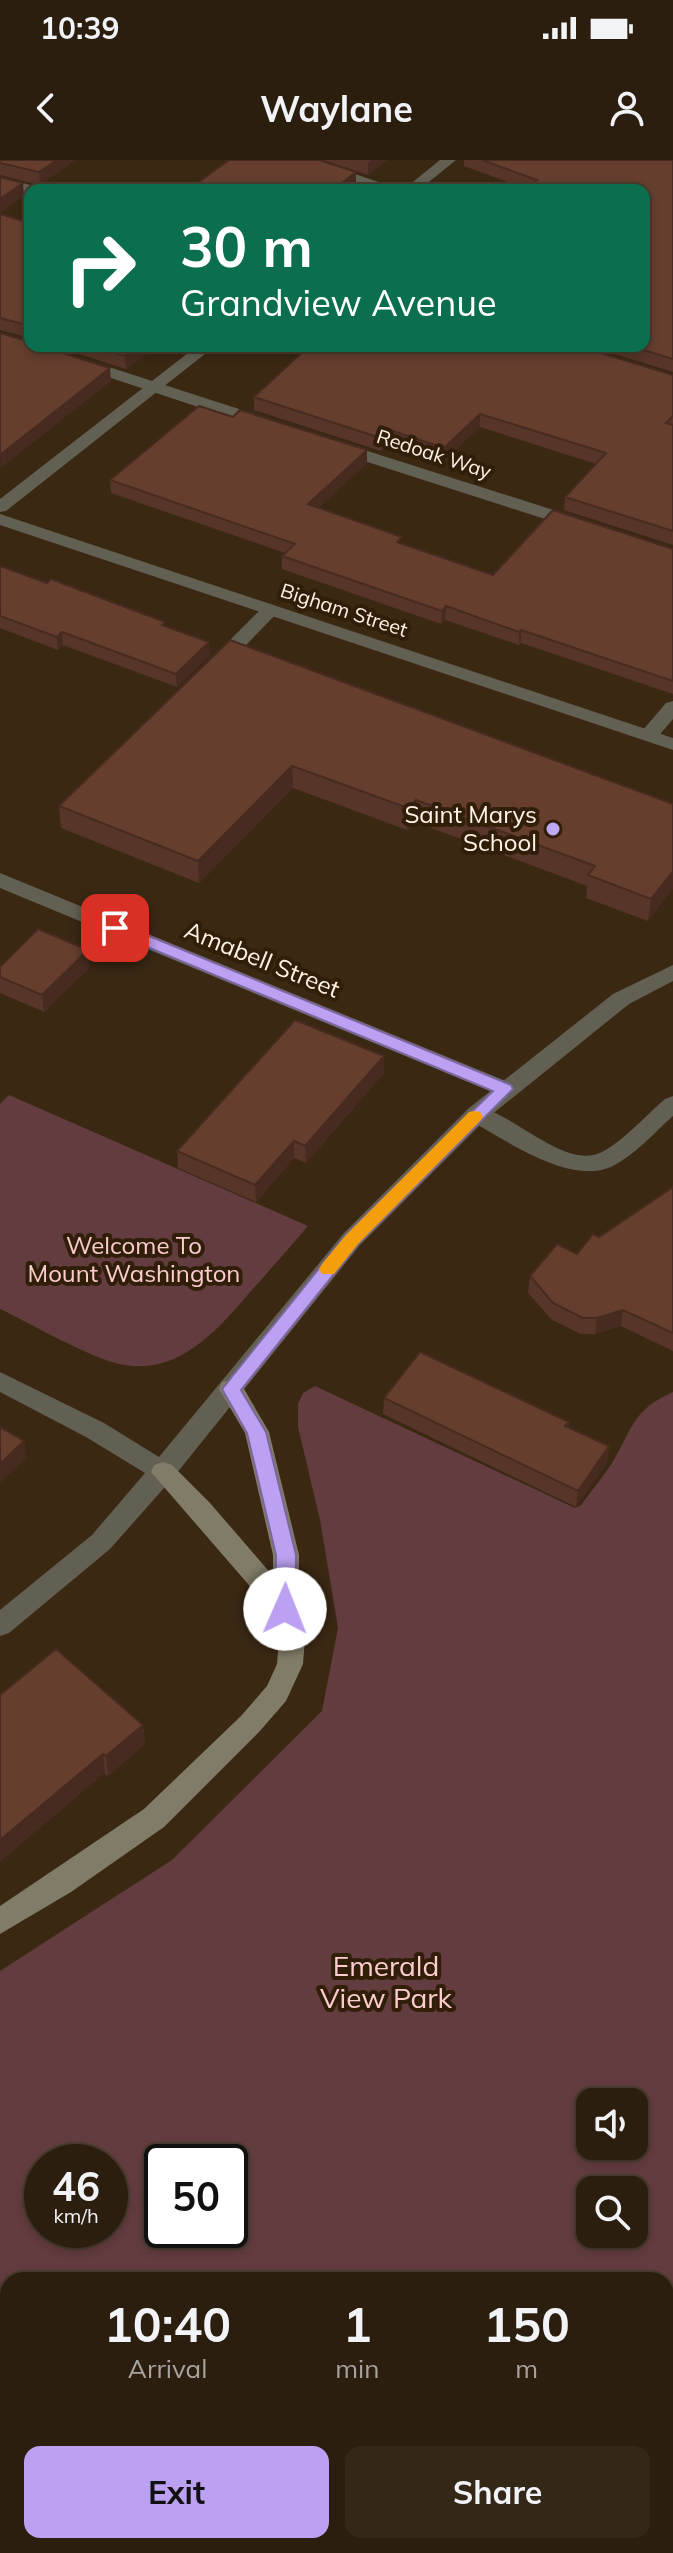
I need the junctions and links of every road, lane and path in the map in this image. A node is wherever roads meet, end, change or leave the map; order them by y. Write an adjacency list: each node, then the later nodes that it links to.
1 (299, 160): 4 (street)
2 (449, 160): 5 (street)
3 (0, 181): 6 (street)
4 (376, 184)
5 (418, 184)
6 (24, 188)
7 (200, 352): 9 (street)
8 (71, 360): 9 (street)
9 (155, 388): 10 (street); 12 (street)
10 (277, 427)
11 (323, 442): 14 (street, Redoak Way)
12 (0, 507)
13 (0, 519): 15 (street, Bigham Street)
14 (597, 530)
15 (271, 609): 16 (street); 18 (street, Bigham Street)
16 (203, 678)
17 (673, 707): 18 (street)
18 (649, 735): 19 (street, Bigham Street)
19 (673, 744)
20 (0, 880): 22 (street, Amabell Street)
21 (673, 972): 22 (street)
22 (505, 1089): 24 (street)
23 (673, 1104): 24 (street)
24 (477, 1114): 26 (street)
25 (0, 1381): 27 (street)
26 (231, 1389): 27 (street); 28 (main road)
27 (163, 1472): 28 (main road); 29 (street)
28 (285, 1609): 30 (main road)
29 (0, 1625)
30 (0, 1921)

